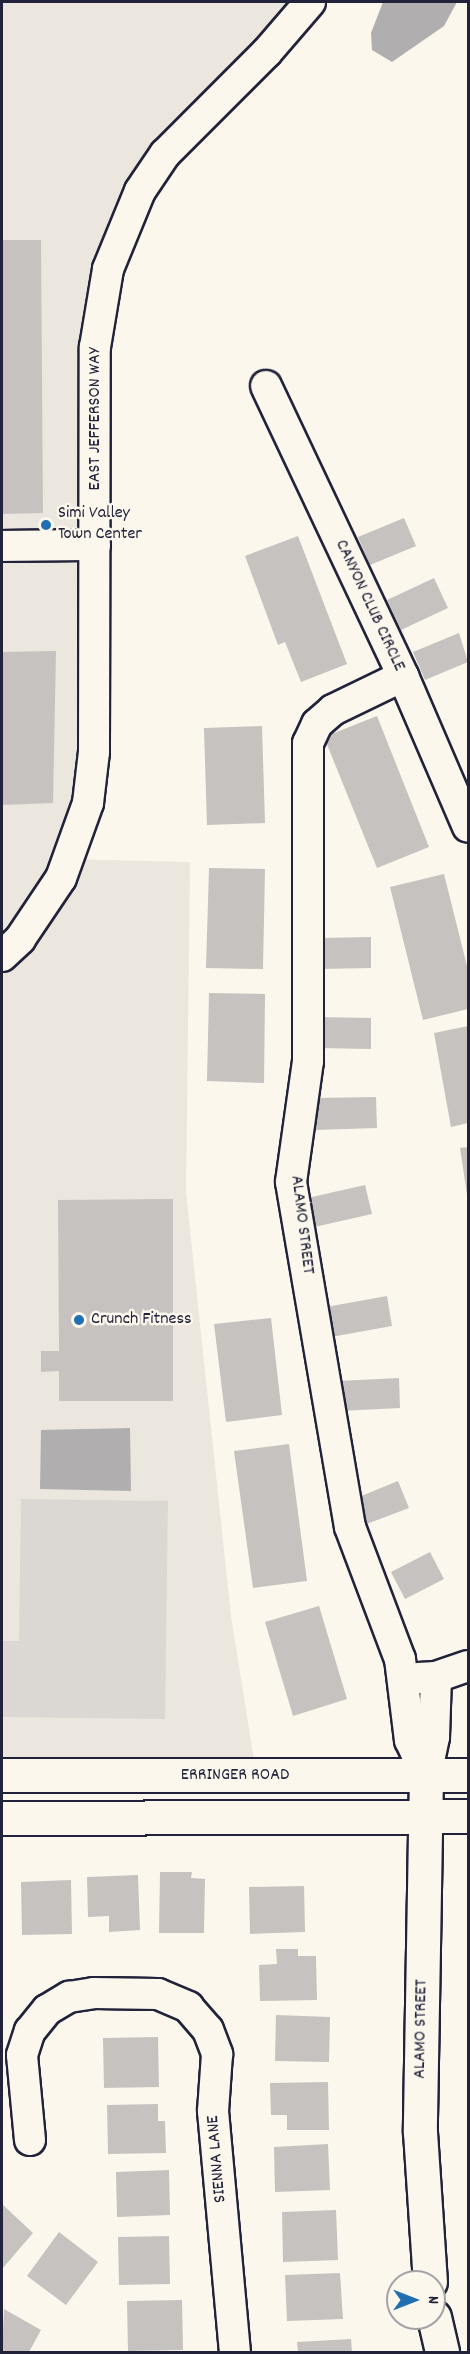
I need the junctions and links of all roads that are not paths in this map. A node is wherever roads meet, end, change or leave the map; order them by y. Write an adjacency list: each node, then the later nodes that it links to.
1 (310, 2): 3 (street, EAST JEFFERSON WAY)
2 (266, 386): 5 (street, CANYON CLUB CIRCLE)
3 (95, 544): 4 (street); 7 (street, EAST JEFFERSON WAY)
4 (2, 546)
5 (403, 676): 6 (street, CANYON CLUB CIRCLE); 10 (street, ALAMO STREET)
6 (468, 827)
7 (2, 956)
8 (468, 1666): 9 (street)
9 (436, 1677): 10 (street); 12 (street, ALAMO STREET)
10 (406, 1679): 12 (street, ALAMO STREET)
11 (2, 1775): 12 (main road, ERRINGER ROAD)
12 (426, 1775): 13 (main road, ERRINGER ROAD); 14 (main road, ALAMO STREET)
13 (468, 1775)
14 (426, 1816): 15 (main road); 16 (main road); 18 (main road, ALAMO STREET)
15 (468, 1816)
16 (2, 1818)
17 (30, 2140): 20 (street, SIENNA LANE)
18 (428, 2270)
19 (437, 2330): 21 (main road)
20 (235, 2352)
21 (442, 2352)

